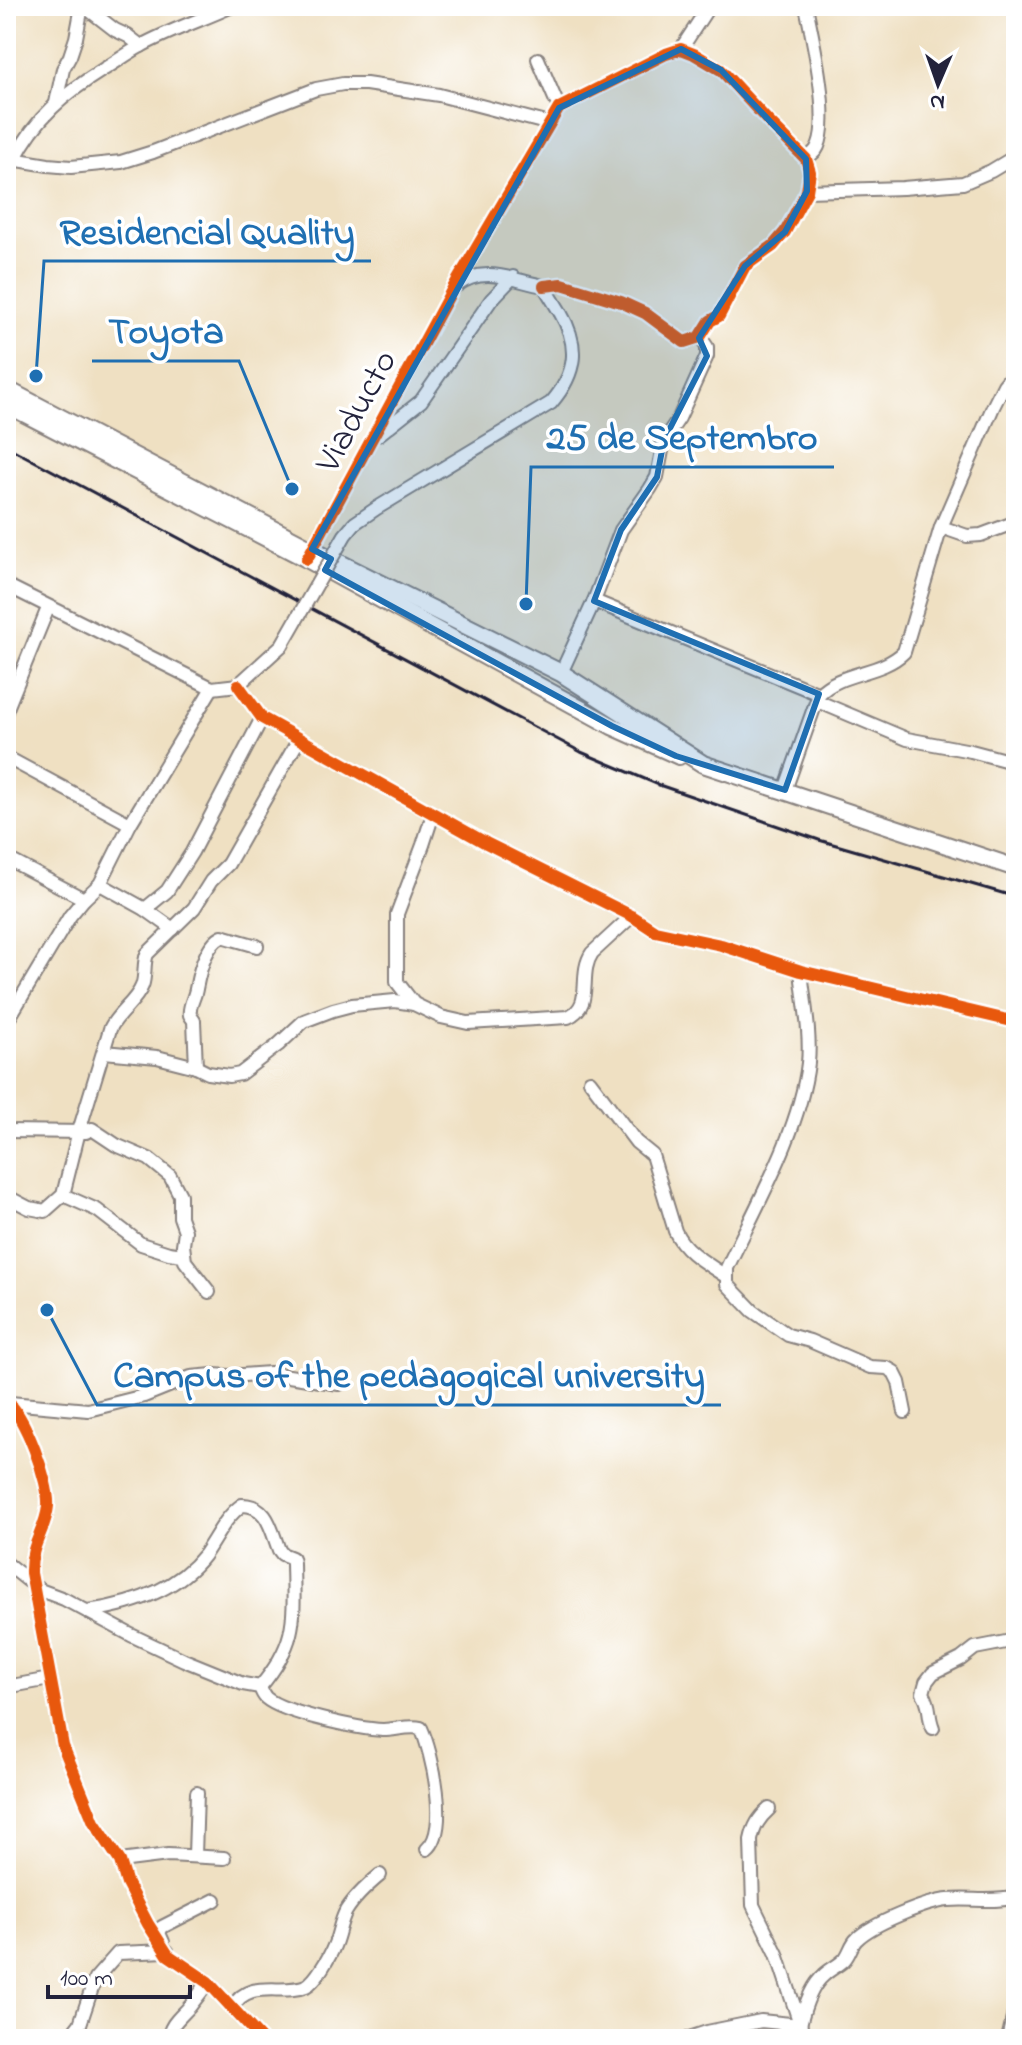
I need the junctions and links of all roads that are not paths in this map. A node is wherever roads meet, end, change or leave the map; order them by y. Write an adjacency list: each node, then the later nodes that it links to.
1 (83, 6): 5 (street); 8 (street)
2 (709, 6): 6 (street)
3 (806, 6): 13 (street)
4 (227, 7): 5 (street)
5 (141, 46): 8 (street)
6 (681, 49): 9 (street); 13 (street)
7 (538, 59): 9 (street)
8 (56, 103): 12 (street)
9 (559, 108): 10 (street, Viaducto)
10 (550, 124): 12 (street); 17 (street, Viaducto)
11 (1016, 156): 14 (street)
12 (10, 159)
13 (806, 159): 14 (street)
14 (807, 191): 18 (street)
15 (513, 277): 16 (street); 17 (street); 22 (street)
16 (544, 286): 18 (street); 30 (street, Viaducto, bridge)
17 (453, 288): 22 (street, Viaducto)
18 (700, 337): 27 (street)
19 (1016, 370): 24 (street)
20 (6, 389): 25 (highway)
21 (6, 404): 25 (highway)
22 (372, 440): 25 (street, Viaducto)
23 (1016, 522): 24 (street)
24 (941, 527): 32 (street)
25 (309, 554): 29 (highway); 38 (highway)
26 (6, 585): 28 (street)
27 (594, 601): 29 (street); 32 (street)
28 (48, 608): 31 (street); 33 (street)
29 (561, 673): 38 (highway)
30 (238, 685): 31 (street); 34 (street)
31 (212, 688): 41 (street)
32 (818, 698): 37 (street); 39 (street)
33 (6, 711)
34 (262, 718): 35 (street); 46 (street)
35 (299, 739): 40 (street); 48 (street)
36 (6, 757): 41 (street)
37 (1016, 763)
38 (703, 764): 39 (highway)
39 (785, 790): 43 (highway)
40 (433, 814): 47 (street); 53 (street)
41 (130, 824): 44 (street)
42 (6, 858): 45 (street)
43 (1016, 868)
44 (100, 884): 45 (street); 46 (street)
45 (84, 899): 52 (street)
46 (145, 909): 48 (street)
47 (632, 916): 50 (street); 53 (street)
48 (173, 929): 56 (street)
49 (257, 946): 57 (street)
50 (801, 971): 54 (street); 64 (street)
51 (6, 993): 52 (street)
52 (20, 1001): 55 (street)
53 (414, 1004): 57 (street)
54 (1016, 1022)
55 (6, 1023)
56 (104, 1052): 57 (street); 60 (street)
57 (196, 1067)
58 (590, 1081): 64 (street)
59 (6, 1131): 60 (street)
60 (79, 1131): 61 (street); 63 (street)
61 (63, 1195): 62 (street); 63 (street)
62 (6, 1196)
63 (183, 1255): 65 (street)
64 (727, 1277): 68 (street)
65 (209, 1292)
66 (339, 1384): 67 (street)
67 (8, 1402): 70 (street)
68 (905, 1412)
69 (6, 1563): 70 (street)
70 (33, 1586): 71 (street); 73 (street)
71 (88, 1611): 75 (street); 75 (street)
72 (1016, 1640): 76 (street)
73 (50, 1679): 74 (street); 82 (street)
74 (6, 1687)
75 (260, 1687): 79 (street)
76 (933, 1728)
77 (197, 1793): 80 (street)
78 (769, 1809): 90 (street)
79 (427, 1849)
80 (195, 1855): 81 (street); 82 (street)
81 (224, 1858)
82 (120, 1861): 86 (street)
83 (380, 1875): 89 (street)
84 (1016, 1897): 90 (street)
85 (215, 1900): 86 (street)
86 (170, 1954): 87 (street); 91 (street)
87 (208, 1982): 89 (street); 92 (street)
88 (1016, 2005): 96 (street)
89 (233, 2007): 93 (street)
90 (800, 2025): 94 (street); 95 (street)
91 (68, 2039)
92 (169, 2039)
93 (261, 2039)
94 (686, 2039)
95 (805, 2039)
96 (1008, 2039)

